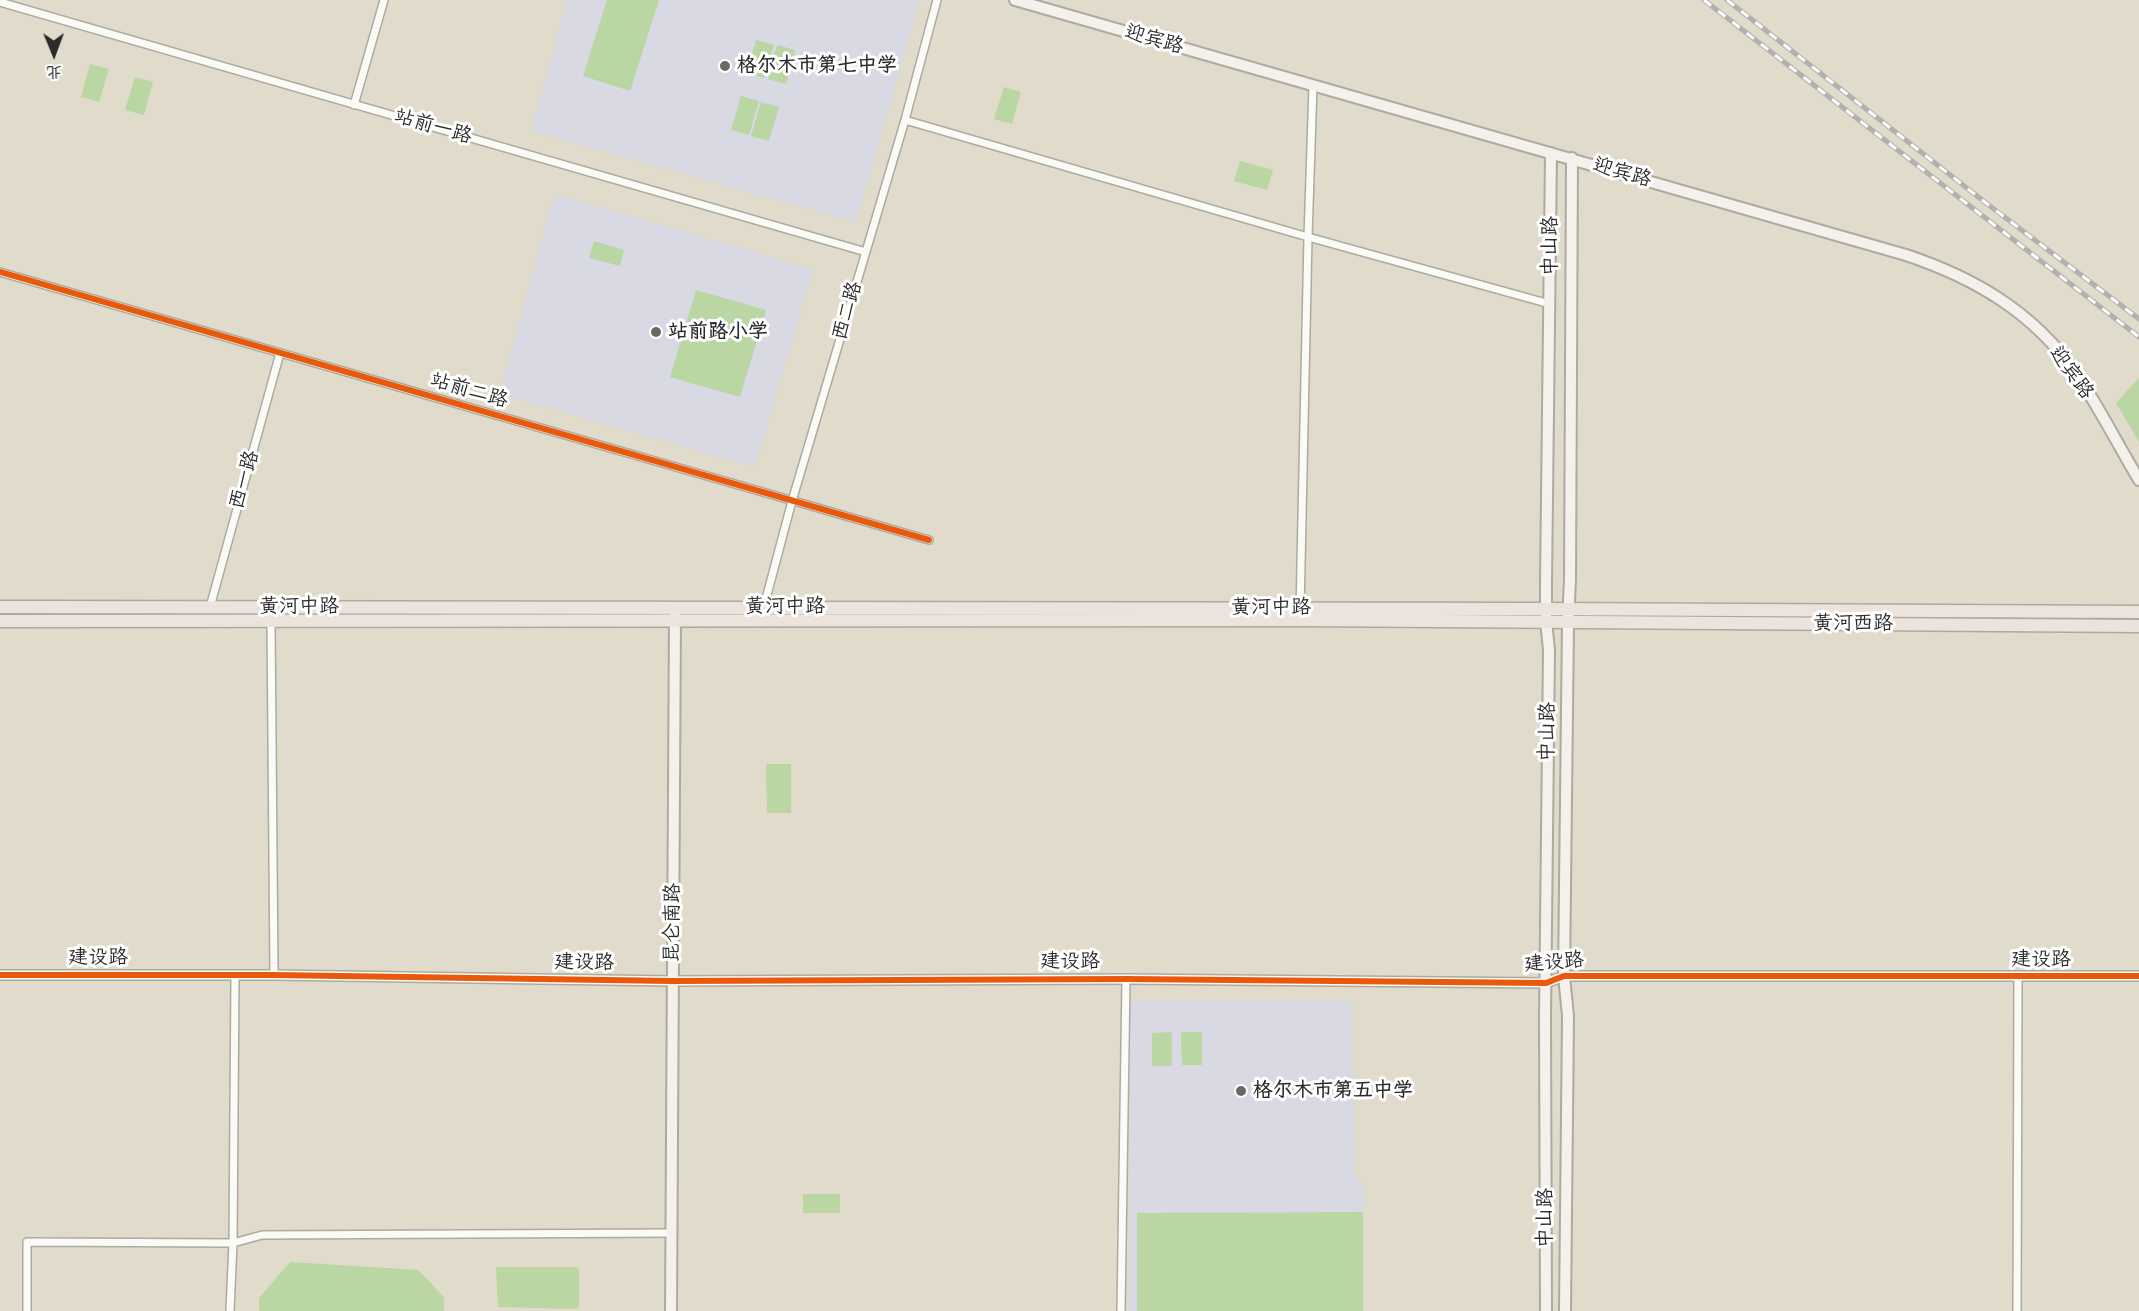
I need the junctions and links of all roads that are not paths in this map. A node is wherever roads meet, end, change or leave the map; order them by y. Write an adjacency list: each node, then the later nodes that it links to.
1 (384, 0): 6 (street)
2 (937, 0): 7 (street, 西二路)
3 (1015, 0): 5 (main road, 迎宾路)
4 (0, 2): 6 (street, 站前一路)
5 (1313, 86): 8 (main road, 迎宾路); 10 (street)
6 (354, 105): 11 (street, 站前一路)
7 (905, 120): 10 (street); 11 (street, 西二路)
8 (1551, 153): 9 (main road, 迎宾路); 13 (main road, 中山路)
9 (1572, 158): 15 (main road, 迎宾路); 25 (main road, 中山路)
10 (1308, 237): 13 (street); 23 (street)
11 (866, 252): 16 (street, 西二路)
12 (0, 272): 14 (street, 站前二路)
13 (1550, 304): 24 (main road, 中山路)
14 (280, 353): 16 (street, 站前二路); 19 (street, 西一路)
15 (2139, 480)
16 (792, 501): 17 (street, 站前二路); 21 (street, 西二路)
17 (929, 540)
18 (0, 607): 19 (highway, 黄河中路)
19 (210, 607): 20 (highway, 黄河中路)
20 (675, 607): 21 (highway, 黄河中路); 29 (main road, 昆仑南路)
21 (763, 607): 23 (highway, 黄河中路); 28 (street, 西二路)
22 (2139, 612): 25 (highway, 黄河西路)
23 (1300, 614): 24 (highway, 黄河中路); 28 (highway, 黄河中路)
24 (1547, 615): 25 (highway, 黄河中路); 39 (main road, 中山路)
25 (1568, 616): 30 (highway, 黄河西路); 34 (main road, 中山路)
26 (0, 621): 27 (highway, 黄河中路)
27 (271, 621): 29 (highway, 黄河中路); 33 (street)
28 (764, 621): 29 (highway, 黄河中路)
29 (675, 622): 38 (main road, 昆仑南路)
30 (2139, 626)
31 (0, 975): 32 (street, 建设路)
32 (235, 975): 33 (street, 建设路); 41 (street)
33 (274, 975): 38 (street, 建设路)
34 (1564, 976): 35 (street, 建设路); 39 (street, 建设路); 47 (main road, 中山路)
35 (2018, 976): 36 (street, 建设路); 48 (street)
36 (2139, 976)
37 (1126, 979): 38 (street, 建设路); 39 (street, 建设路); 45 (street)
38 (672, 981): 40 (main road, 昆仑南路)
39 (1546, 982): 46 (main road, 中山路)
40 (672, 1233): 41 (street); 44 (main road, 昆仑南路)
41 (233, 1243): 42 (street); 43 (street)
42 (27, 1311)
43 (230, 1311)
44 (671, 1311)
45 (1121, 1311)
46 (1545, 1311)
47 (1565, 1311)
48 (2018, 1311)

